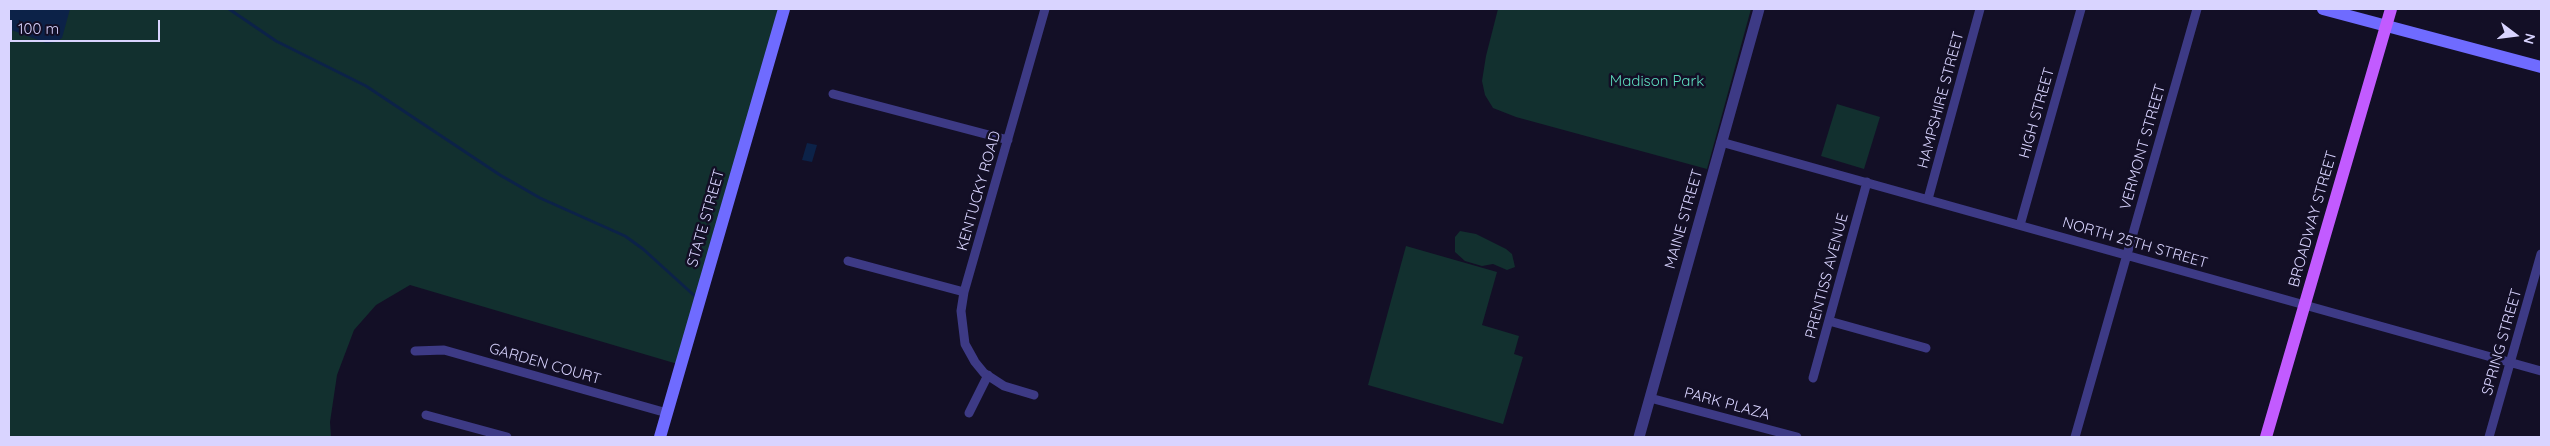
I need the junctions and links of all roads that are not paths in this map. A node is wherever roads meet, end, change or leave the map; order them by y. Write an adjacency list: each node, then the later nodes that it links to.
1 (784, 9): 31 (main road, STATE STREET)
2 (1045, 9): 12 (street, KENTUCKY ROAD)
3 (1758, 9): 13 (street, MAINE STREET)
4 (1980, 9): 15 (street, HAMPSHIRE STREET)
5 (2081, 9): 16 (street, HIGH STREET)
6 (2197, 9): 18 (street, VERMONT STREET)
7 (2323, 9): 9 (main road)
8 (2391, 9): 9 (main road, BROADWAY STREET)
9 (2386, 26): 10 (main road); 21 (main road, BROADWAY STREET)
10 (2541, 67)
11 (833, 94): 12 (street)
12 (1008, 140): 20 (street, KENTUCKY ROAD)
13 (1721, 142): 14 (street, NORTH 25TH STREET); 30 (street, MAINE STREET)
14 (1867, 182): 15 (street, NORTH 25TH STREET); 22 (street, PRENTISS AVENUE)
15 (1928, 199): 16 (street, NORTH 25TH STREET)
16 (2020, 225): 18 (street, NORTH 25TH STREET)
17 (2541, 254): 25 (street, SPRING STREET)
18 (2127, 255): 21 (street, NORTH 25TH STREET); 38 (street, VERMONT STREET)
19 (848, 261): 20 (street)
20 (964, 292): 27 (street, KENTUCKY ROAD)
21 (2305, 306): 25 (street, NORTH 25TH STREET); 39 (main road, BROADWAY STREET)
22 (1829, 320): 23 (street); 28 (street, PRENTISS AVENUE)
23 (1926, 348)
24 (415, 351): 31 (street, GARDEN COURT)
25 (2510, 363): 26 (street, NORTH 25TH STREET); 40 (street, SPRING STREET)
26 (2541, 371)
27 (988, 375): 29 (street, KENTUCKY ROAD); 32 (street)
28 (1813, 378)
29 (1034, 395)
30 (1650, 398): 36 (street, MAINE STREET); 37 (street, PARK PLAZA)
31 (667, 413): 35 (main road, STATE STREET)
32 (969, 413)
33 (426, 415): 34 (street)
34 (507, 437)
35 (660, 437)
36 (1639, 437)
37 (1797, 437)
38 (2075, 437)
39 (2266, 437)
40 (2489, 437)

